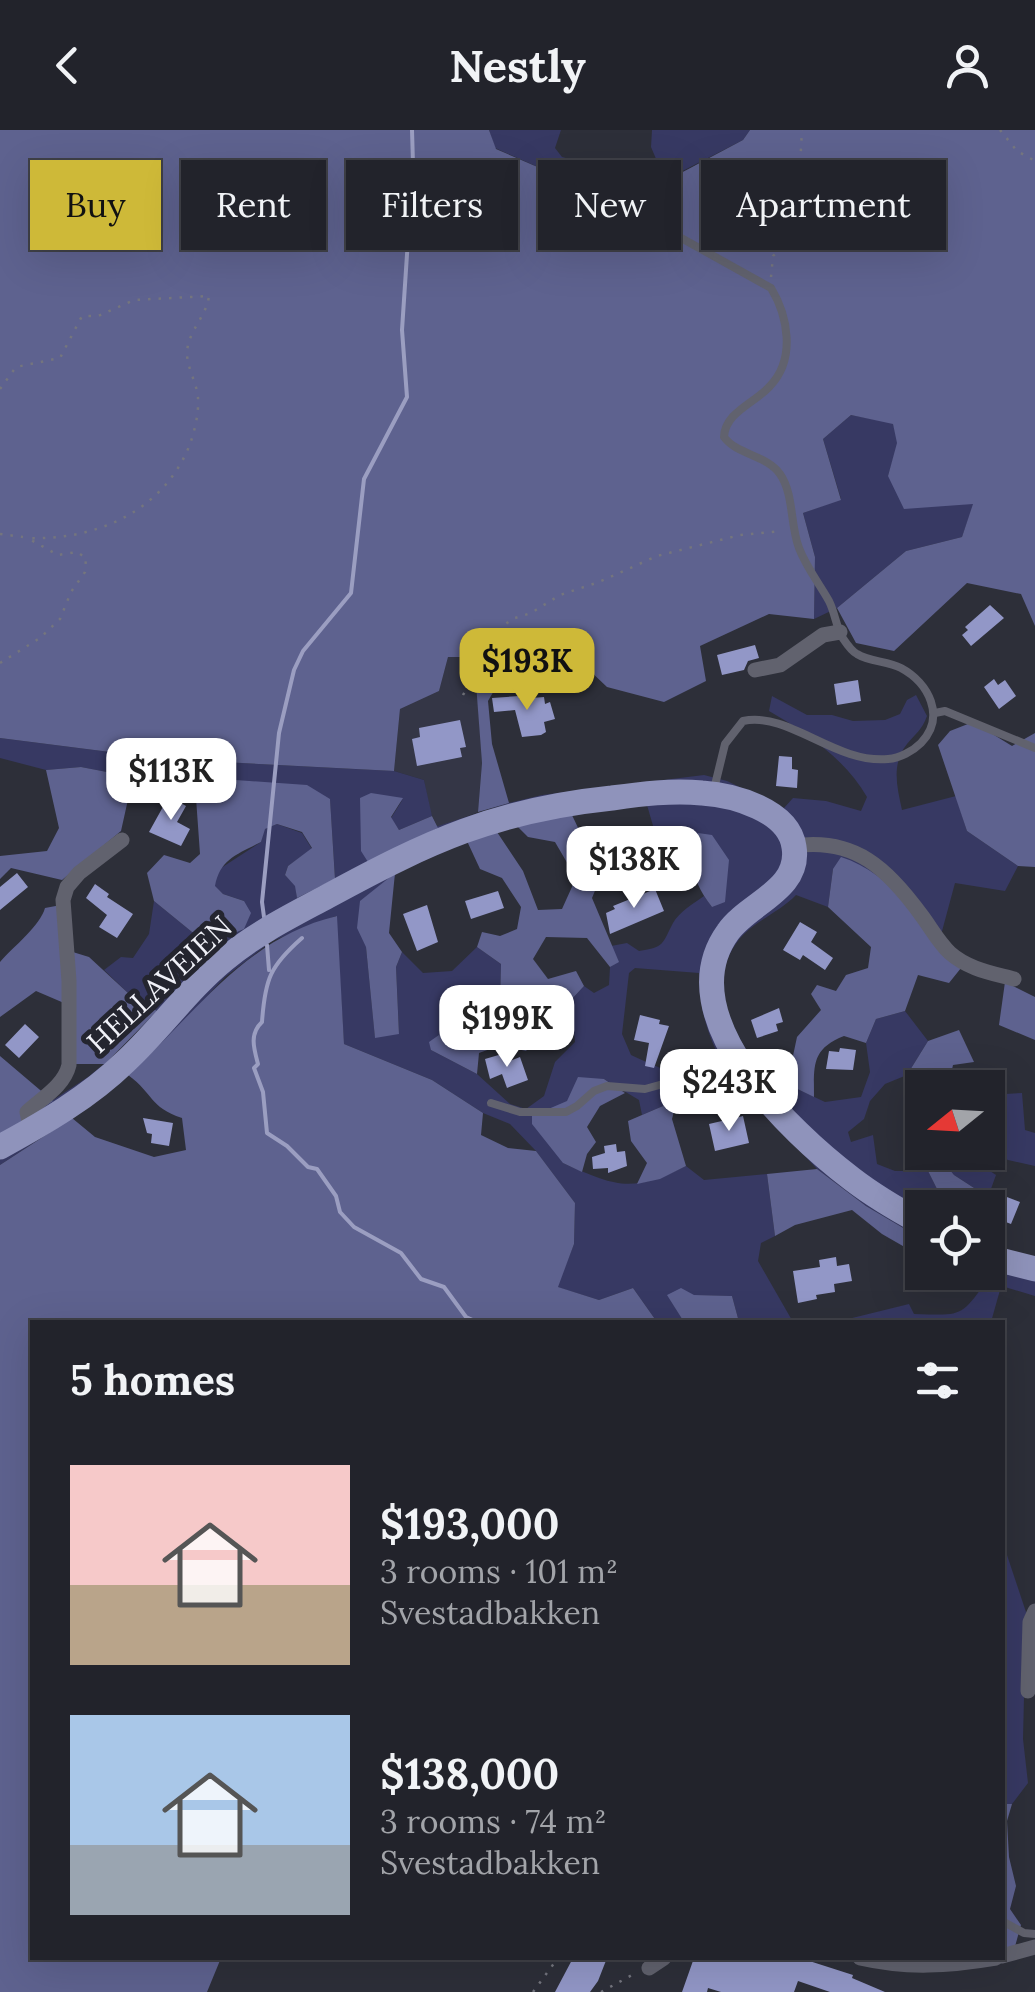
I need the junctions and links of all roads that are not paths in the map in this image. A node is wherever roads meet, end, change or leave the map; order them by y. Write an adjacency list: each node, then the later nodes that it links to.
1 (681, 237): 2 (lane)
2 (840, 632): 3 (street); 4 (lane)
3 (755, 670)
4 (935, 712): 5 (lane); 6 (lane)
5 (1035, 748)
6 (713, 794): 8 (main road, HELLAVEIEN); 12 (main road, HELLAVEIEN)
7 (122, 840): 12 (street)
8 (794, 846): 9 (street); 10 (main road)
9 (1014, 979)
10 (747, 1076): 11 (lane); 14 (main road)
11 (491, 1103)
12 (31, 1130): 13 (main road, HELLAVEIEN)
13 (0, 1147)
14 (905, 1213)
15 (1005, 1261): 16 (main road)
16 (1035, 1269)
17 (1035, 1611): 18 (street)
18 (1028, 1691)
19 (1005, 1922): 20 (lane)
20 (1035, 1934)
21 (1035, 1947): 22 (street)
22 (1005, 1956)
23 (661, 1960): 26 (street)
24 (869, 1960): 25 (street)
25 (982, 1960)
26 (649, 1968)

